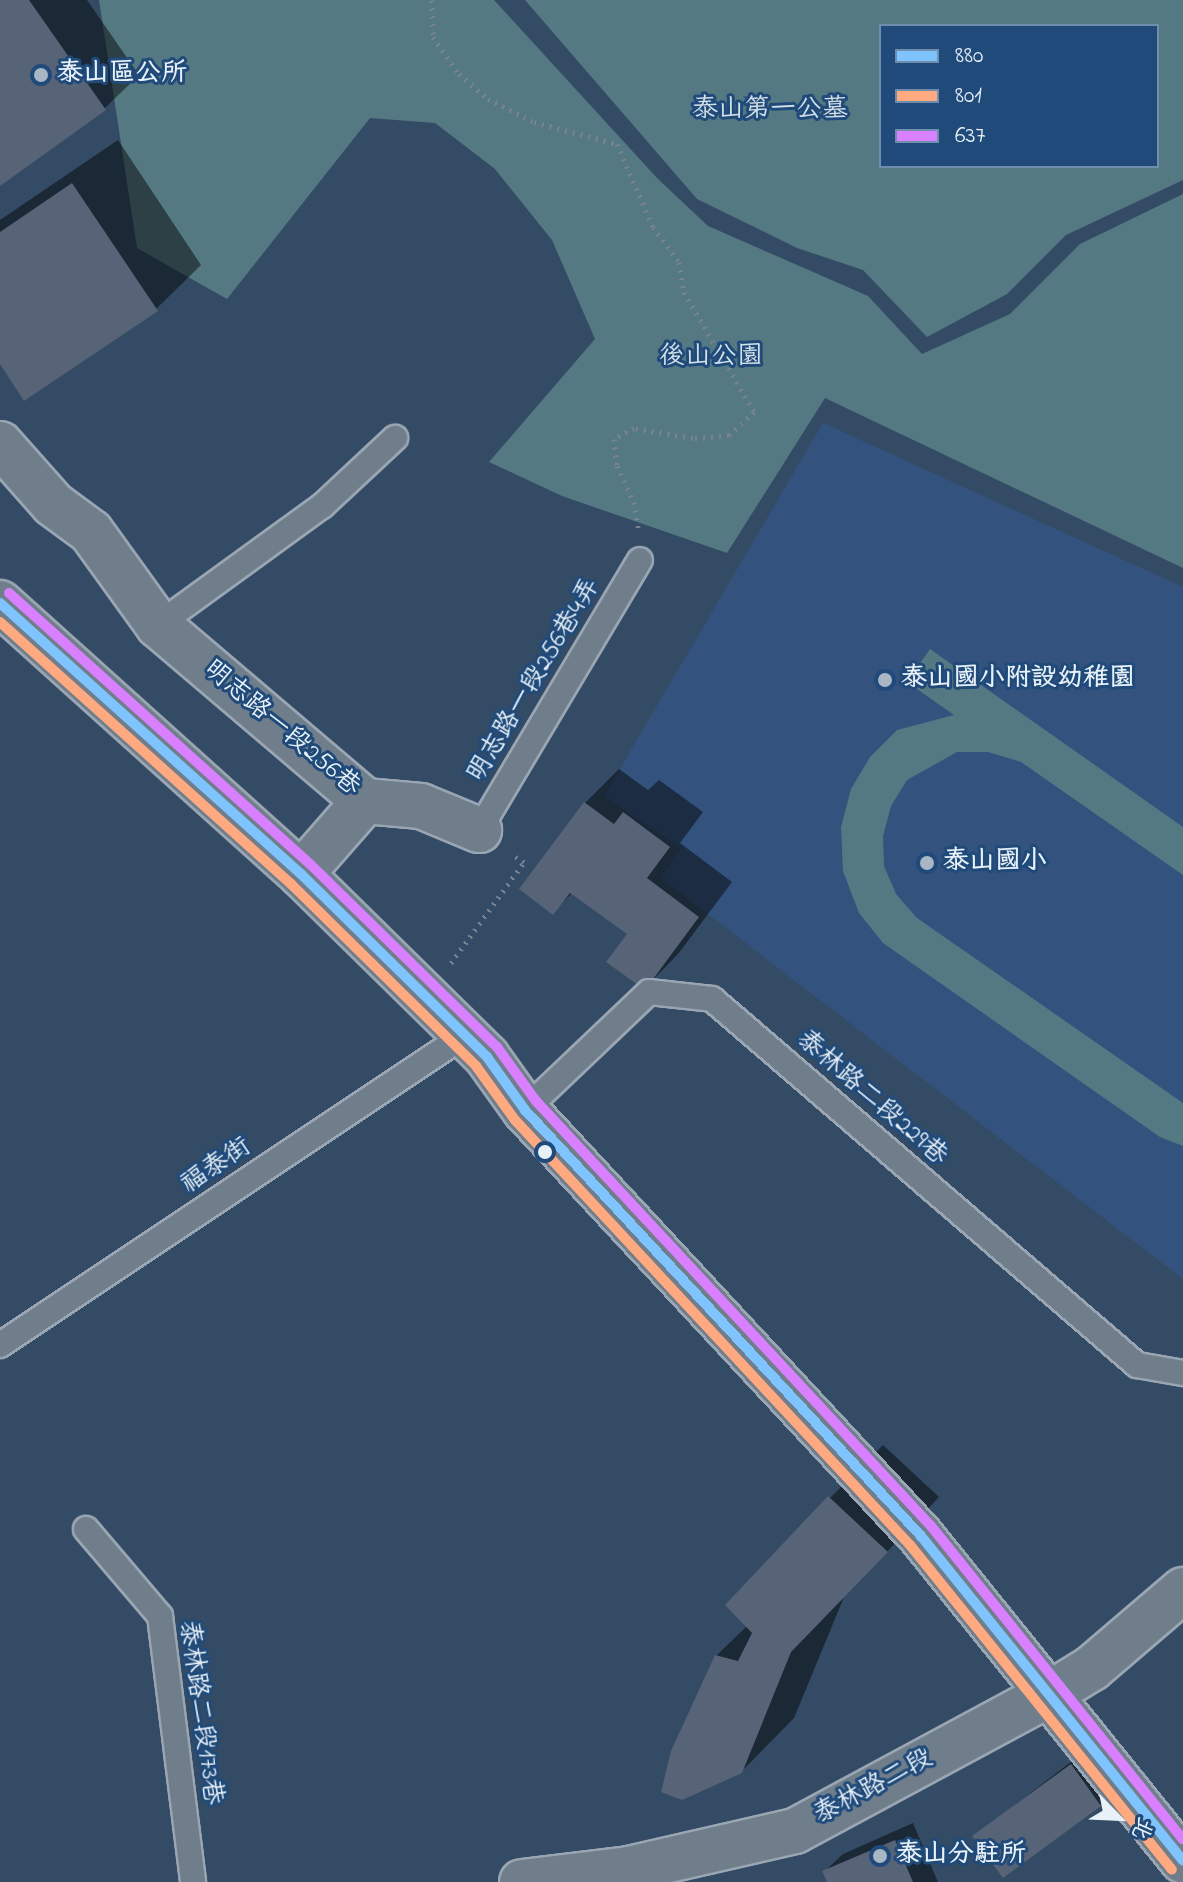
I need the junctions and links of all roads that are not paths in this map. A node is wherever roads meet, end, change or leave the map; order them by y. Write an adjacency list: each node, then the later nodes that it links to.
1 (395, 438): 5 (lane)
2 (0, 444): 5 (main road, 明志路一段256巷)
3 (640, 560): 7 (lane, 明志路一段256巷4弄)
4 (0, 603): 8 (main road)
5 (158, 625): 6 (main road, 明志路一段256巷)
6 (365, 801): 7 (main road, 明志路一段256巷); 8 (main road)
7 (479, 830)
8 (301, 874): 9 (main road)
9 (465, 1035): 10 (main road); 11 (lane, 福泰街)
10 (525, 1110): 12 (lane, 泰林路二段229巷); 15 (main road)
11 (0, 1345)
12 (1183, 1373)
13 (86, 1529): 17 (lane, 泰林路二段173巷)
14 (1183, 1590): 15 (main road, 泰林路二段)
15 (1048, 1695): 16 (main road); 18 (main road, 泰林路二段)
16 (1183, 1861)
17 (193, 1882)
18 (522, 1882)

